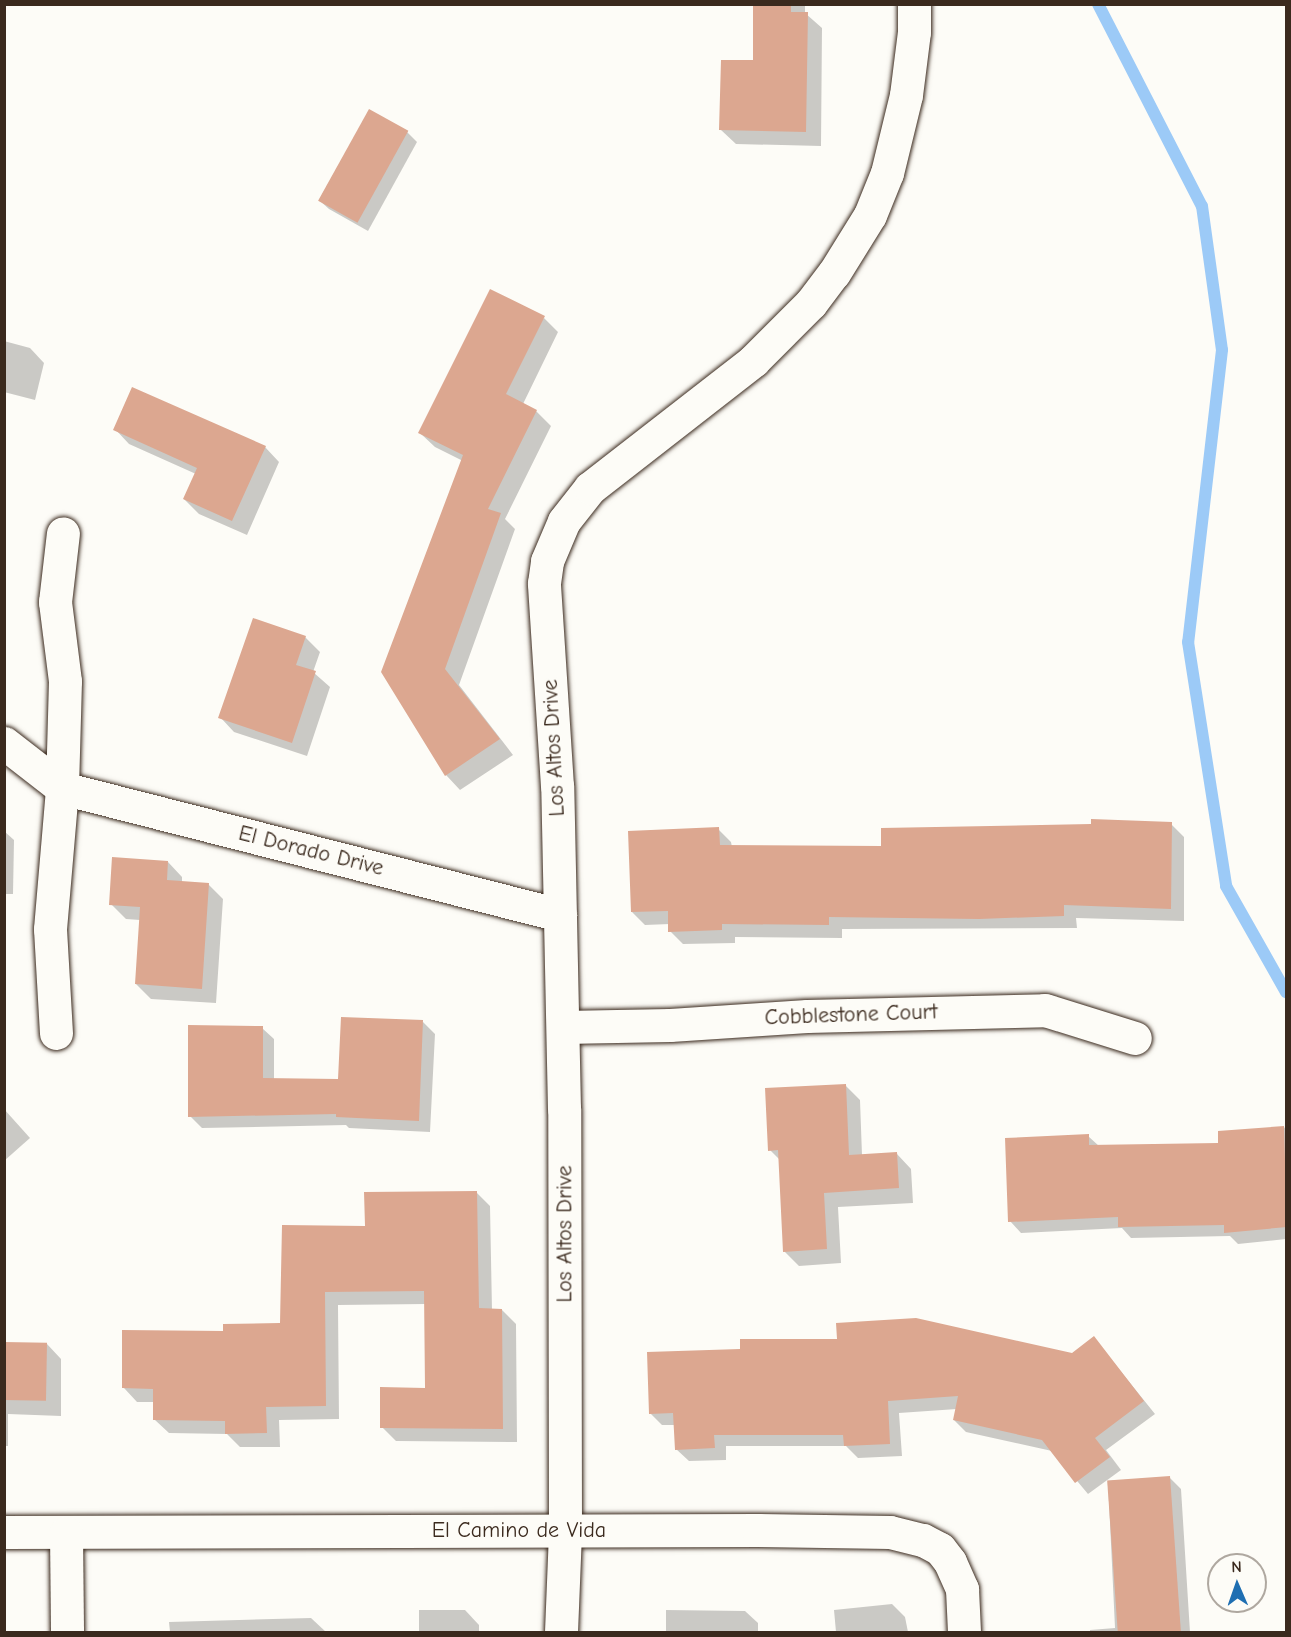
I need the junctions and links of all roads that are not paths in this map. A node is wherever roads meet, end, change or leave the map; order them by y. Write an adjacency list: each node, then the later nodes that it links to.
1 (914, 4): 5 (street, Los Altos Drive)
2 (63, 533): 4 (street)
3 (4, 743): 4 (street, El Dorado Drive)
4 (62, 788): 5 (street, El Dorado Drive); 7 (street)
5 (560, 915): 6 (street, Los Altos Drive)
6 (563, 1028): 8 (street, Cobblestone Court); 9 (street, Los Altos Drive)
7 (56, 1033)
8 (1135, 1038)
9 (565, 1531): 11 (street, El Camino de Vida); 13 (street, Los Altos Drive); 14 (street, El Camino de Vida)
10 (4, 1532): 11 (street, El Camino de Vida)
11 (66, 1533): 12 (street)
12 (67, 1632)
13 (561, 1632)
14 (964, 1632)

